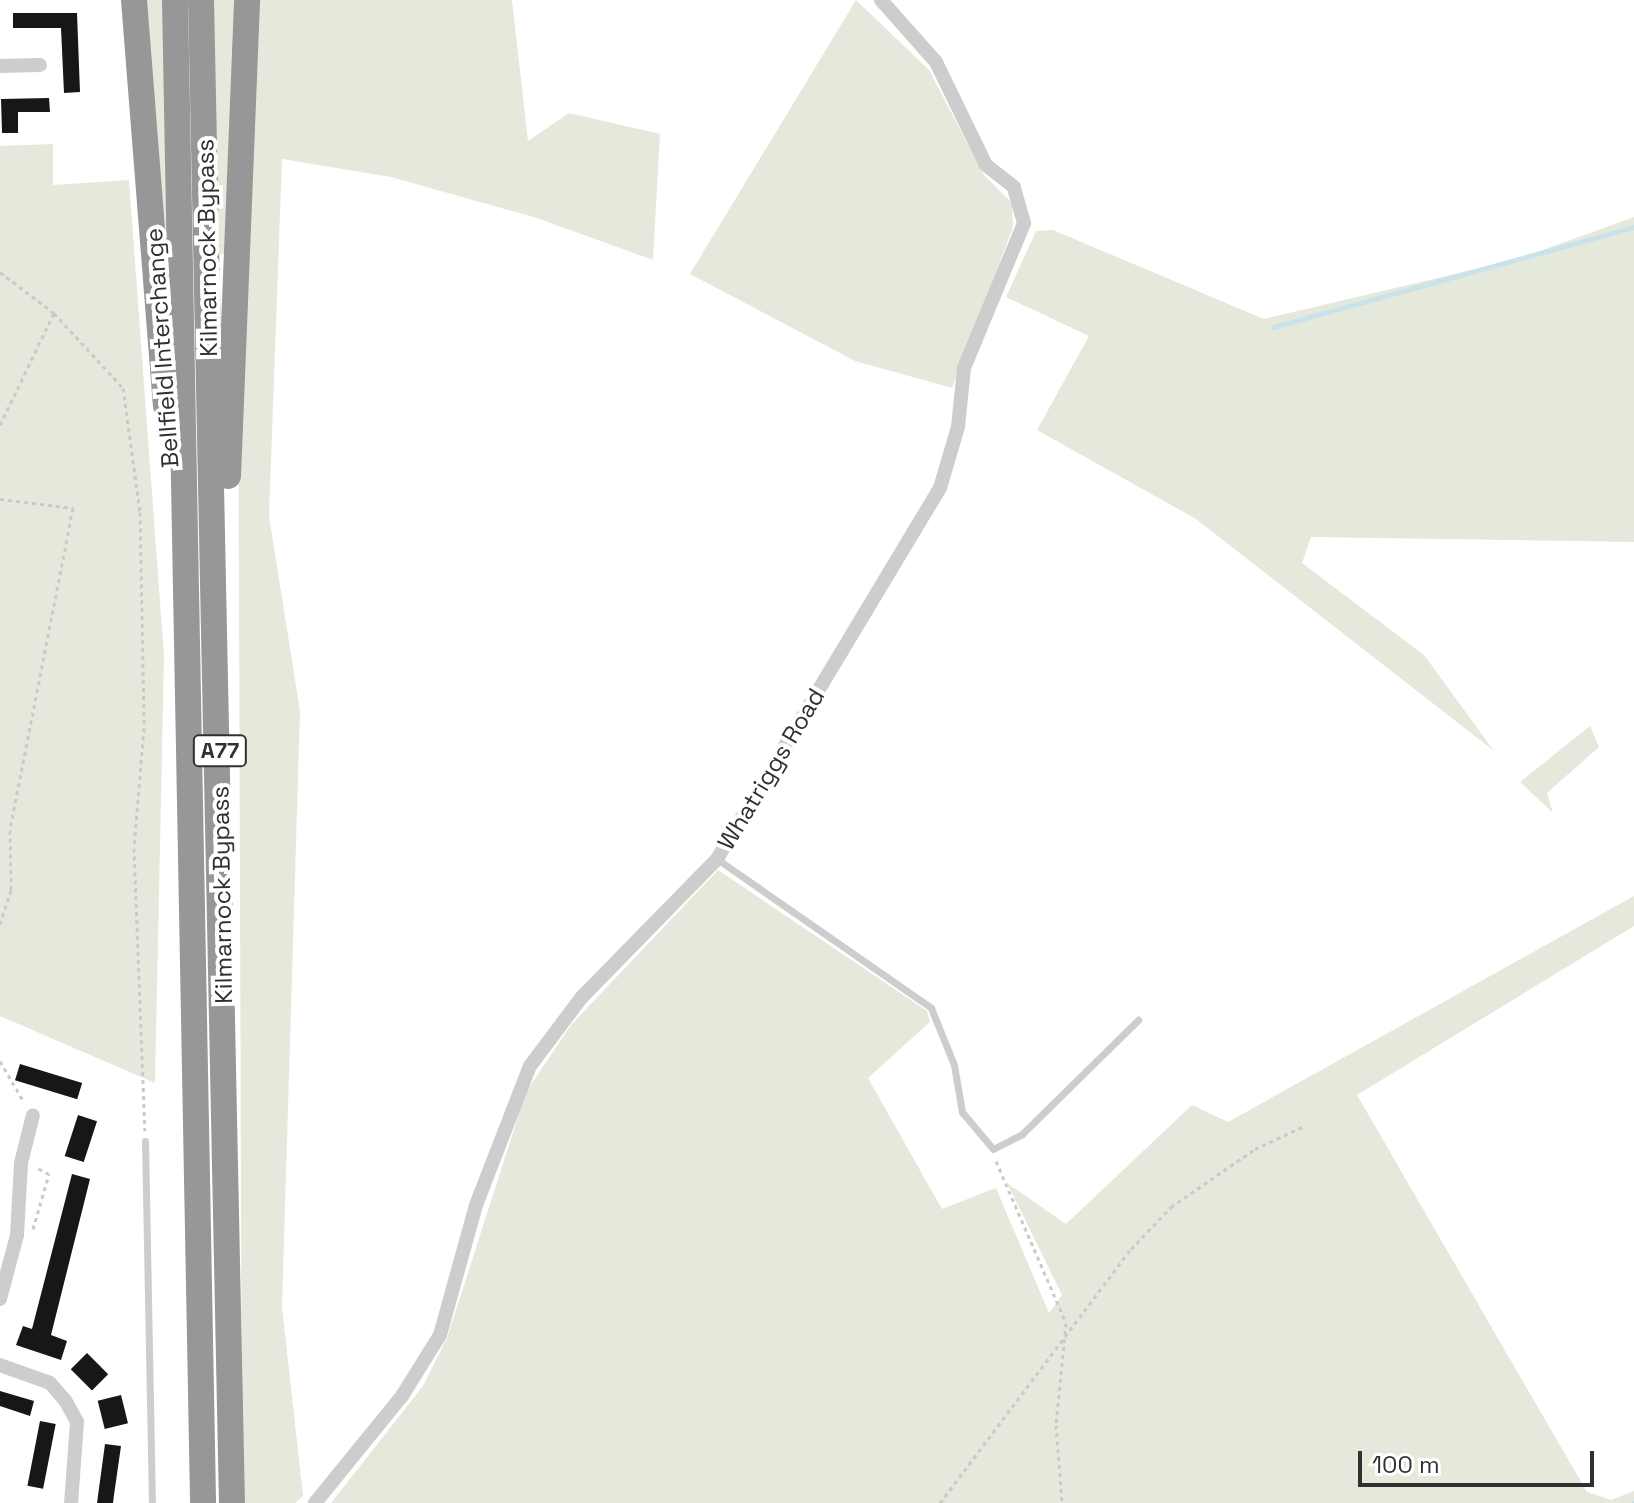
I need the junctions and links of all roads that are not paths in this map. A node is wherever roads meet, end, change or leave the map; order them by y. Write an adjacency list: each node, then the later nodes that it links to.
1 (134, 0): 8 (highway, Bellfield Interchange / A77)
2 (175, 0): 8 (highway, Kilmarnock Bypass / A77)
3 (201, 0): 9 (highway, Kilmarnock Bypass / A77)
4 (247, 0): 9 (highway, A77)
5 (881, 0): 10 (street, Whatriggs Road)
6 (40, 65): 7 (street)
7 (0, 66)
8 (187, 697): 18 (highway, Kilmarnock Bypass / A77)
9 (219, 714): 19 (highway, Kilmarnock Bypass / A77)
10 (717, 859): 11 (lane); 20 (street, Whatriggs Road)
11 (1138, 1020)
12 (33, 1115): 14 (street)
13 (145, 1141): 17 (lane)
14 (0, 1299)
15 (0, 1365): 16 (street)
16 (71, 1503)
17 (152, 1503)
18 (203, 1503)
19 (232, 1503)
20 (315, 1503)

